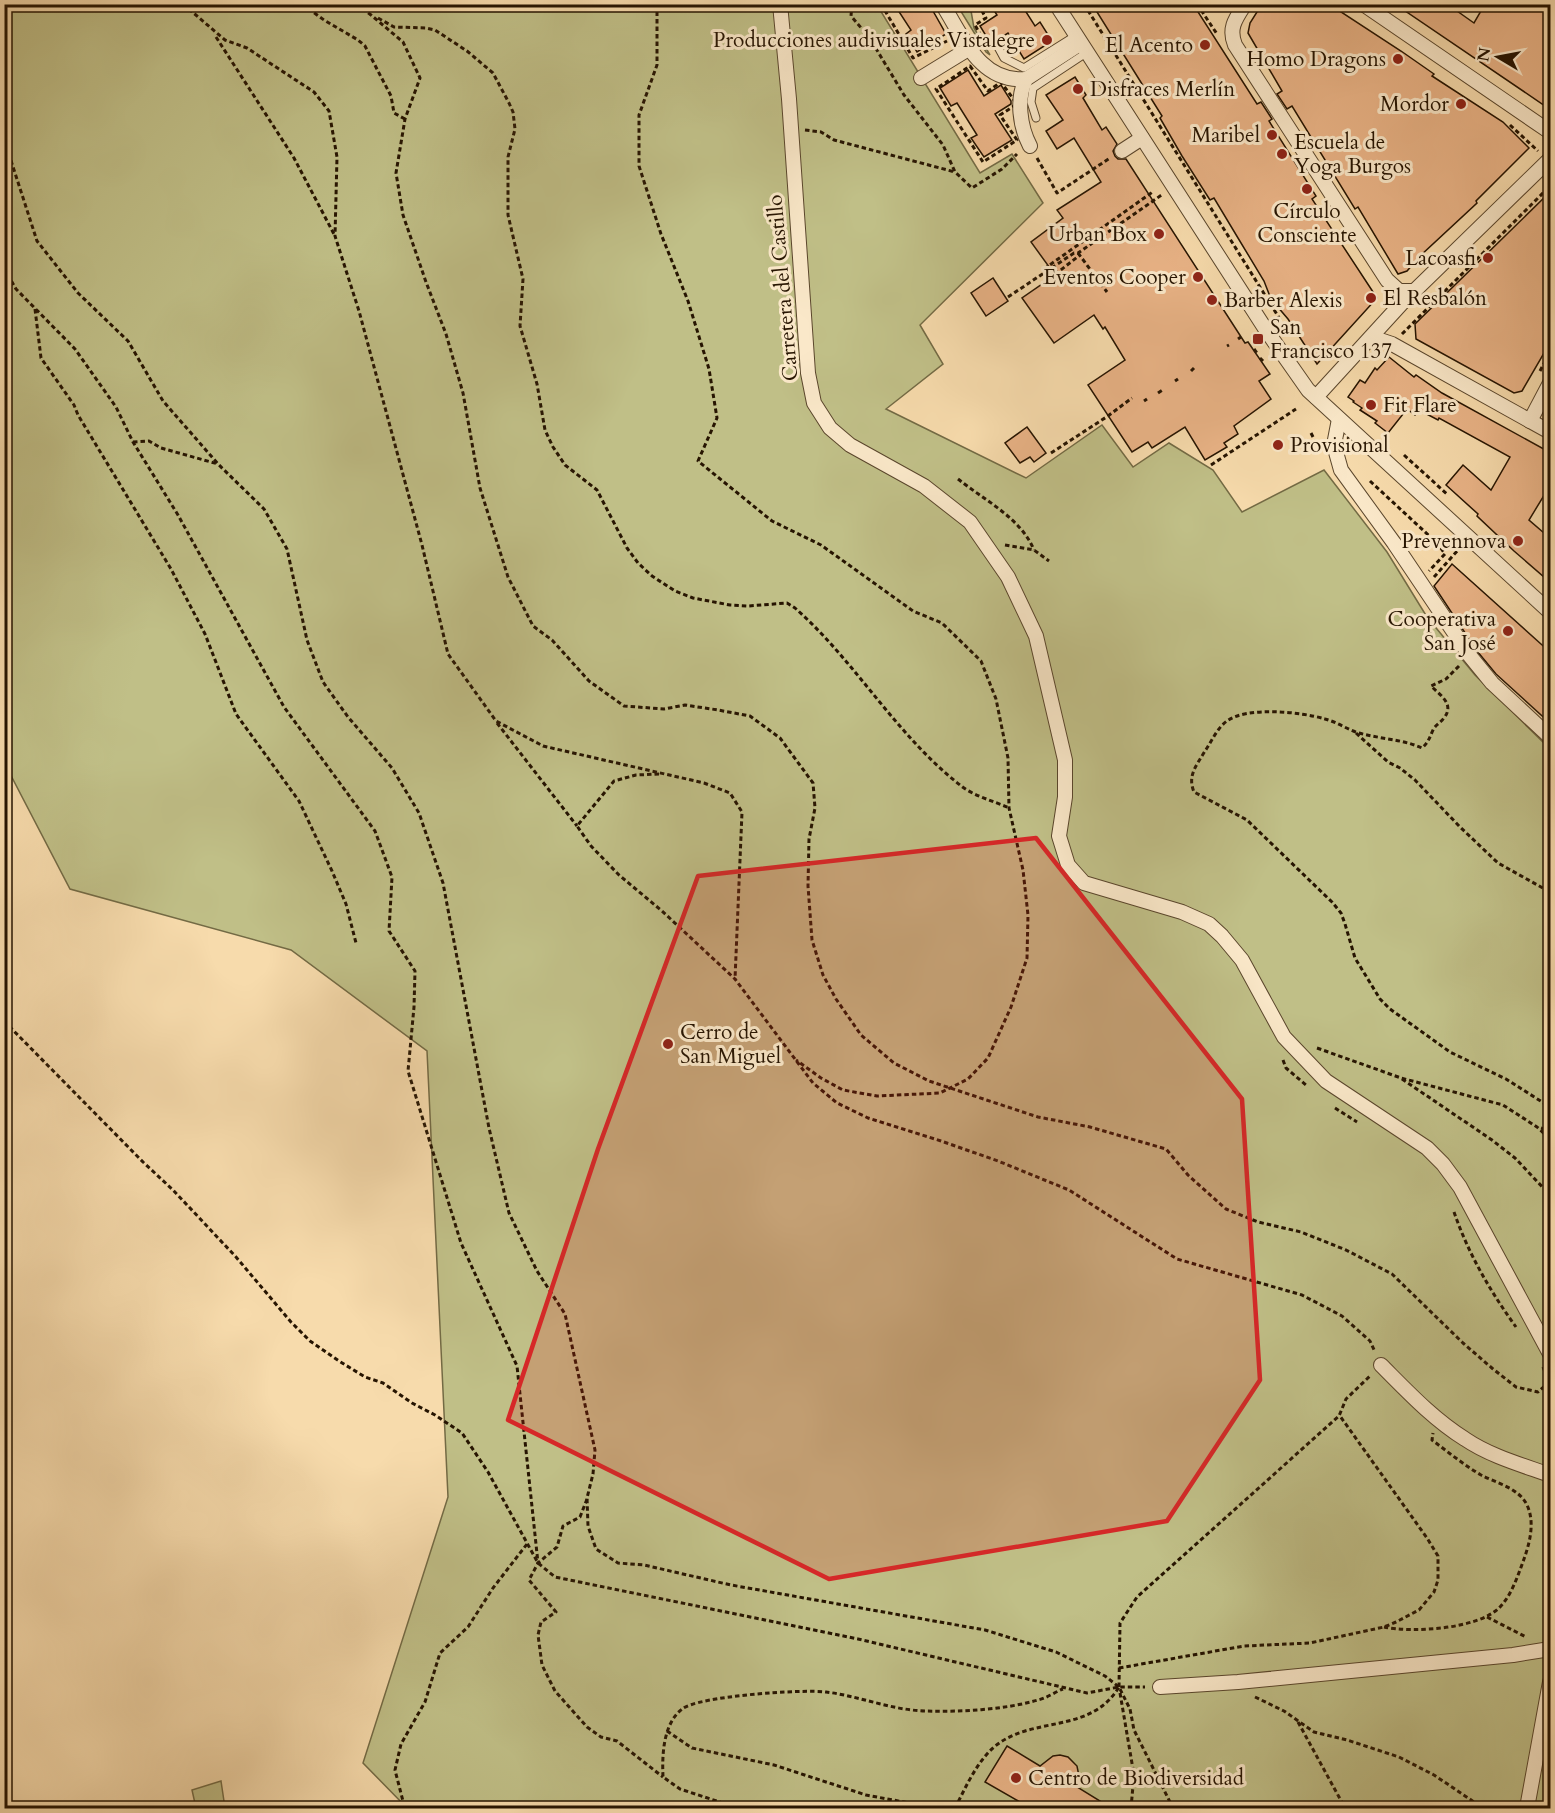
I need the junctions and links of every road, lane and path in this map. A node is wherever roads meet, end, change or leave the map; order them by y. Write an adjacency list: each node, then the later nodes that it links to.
1 (183, 4): 42 (path)
2 (302, 4): 28 (path)
3 (356, 4): 17 (path)
4 (657, 4): 83 (path)
5 (780, 4): 29 (street, Carretera del Castillo)
6 (852, 4): 38 (path)
7 (881, 4): 20 (path)
8 (978, 4): 22 (path)
9 (1084, 4): 16 (path)
10 (1095, 4): 16 (path)
11 (1197, 4): 18 (path)
12 (1245, 4): 47 (street)
13 (1363, 4): 30 (street)
14 (944, 6): 23 (street)
15 (1063, 7): 21 (street)
16 (1087, 10): 51 (path)
17 (371, 15): 28 (path); 83 (path)
18 (1217, 34)
19 (216, 37): 42 (path)
20 (953, 38)
21 (1080, 44): 22 (lane); 25 (street); 27 (lane); 31 (street)
22 (998, 47)
23 (970, 48): 24 (street); 25 (street)
24 (921, 78)
25 (1026, 79): 33 (street)
26 (936, 89): 26 (path)
27 (1036, 118)
28 (405, 119): 93 (path)
29 (792, 130): 38 (path); 71 (street, Carretera del Castillo)
30 (1551, 132)
31 (1142, 138): 35 (street); 39 (street)
32 (4, 139): 67 (path)
33 (1029, 144): 35 (path); 38 (path)
34 (1537, 149): 36 (path)
35 (1122, 151)
36 (1528, 157)
37 (1551, 159): 47 (street)
38 (955, 172)
39 (1174, 186): 43 (path); 60 (street)
40 (1551, 186): 52 (path)
41 (1154, 191): 45 (path)
42 (335, 236): 79 (path)
43 (1079, 254): 45 (path); 46 (path); 48 (path)
44 (4, 268): 50 (path)
45 (1044, 271): 49 (path)
46 (1049, 279)
47 (1414, 291): 53 (street)
48 (1107, 292)
49 (1008, 297)
50 (34, 307): 65 (path); 86 (path)
51 (1290, 334)
52 (1400, 336)
53 (1369, 341): 60 (street); 63 (street)
54 (1551, 352): 55 (path)
55 (1534, 380)
56 (1551, 383): 63 (street)
57 (1164, 389): 58 (path)
58 (1158, 393)
59 (1132, 398): 66 (path)
60 (1316, 398): 62 (street)
61 (1296, 409): 68 (path)
62 (1339, 419): 76 (street); 77 (street)
63 (1530, 421): 64 (street)
64 (1551, 432)
65 (134, 442): 67 (path); 113 (path)
66 (1051, 453)
67 (219, 465): 111 (path)
68 (1211, 465)
69 (1364, 476): 75 (path)
70 (958, 479): 73 (path)
71 (989, 549): 73 (path); 89 (street, Carretera del Castillo)
72 (1460, 549): 76 (path)
73 (1034, 550): 74 (path)
74 (1049, 561)
75 (1425, 575)
76 (1428, 585): 78 (street)
77 (1551, 612)
78 (1470, 656): 80 (path); 81 (street)
79 (496, 721): 82 (path); 84 (path)
80 (1355, 732): 85 (path); 96 (path)
81 (1551, 737)
82 (658, 774): 84 (path); 87 (path)
83 (1009, 808): 93 (path)
84 (577, 826): 87 (path)
85 (1551, 892)
86 (356, 943)
87 (735, 979): 91 (path)
88 (4, 1021): 112 (path)
89 (1283, 1034): 94 (path); 104 (street, Carretera del Castillo)
90 (1313, 1046): 92 (path)
91 (793, 1057): 93 (path); 105 (path)
92 (1401, 1078): 98 (path); 101 (path)
93 (950, 1087): 107 (path)
94 (1314, 1091)
95 (1331, 1104): 97 (path)
96 (1551, 1107)
97 (1358, 1123)
98 (1537, 1127): 99 (path); 100 (path)
99 (1551, 1131)
100 (1551, 1139)
101 (1551, 1195)
102 (1453, 1208): 103 (path)
103 (1519, 1331)
104 (1551, 1354)
105 (1381, 1365): 108 (street); 109 (path)
106 (1542, 1366): 107 (path)
107 (1550, 1383)
108 (1426, 1409): 110 (street); 114 (path)
109 (1339, 1416): 115 (path); 117 (path)
110 (1551, 1475)
111 (587, 1498): 113 (path); 120 (path)
112 (527, 1544): 113 (path); 126 (path)
113 (538, 1563): 122 (path); 125 (path)
114 (1487, 1617): 115 (path); 116 (path)
115 (1384, 1627): 117 (path)
116 (1546, 1653): 118 (street)
117 (1119, 1668): 120 (path)
118 (1238, 1682): 121 (street); 123 (path)
119 (1551, 1682): 134 (street)
120 (1119, 1687): 121 (path); 122 (path); 129 (path); 130 (path); 131 (path)
121 (1160, 1687)
122 (1065, 1688): 124 (path)
123 (1297, 1720): 132 (path); 133 (path)
124 (668, 1731): 125 (path); 128 (path)
125 (663, 1777): 127 (path)
126 (413, 1809)
127 (738, 1809)
128 (936, 1809)
129 (955, 1809)
130 (1131, 1809)
131 (1173, 1809)
132 (1345, 1809)
133 (1483, 1809)
134 (1527, 1809)

